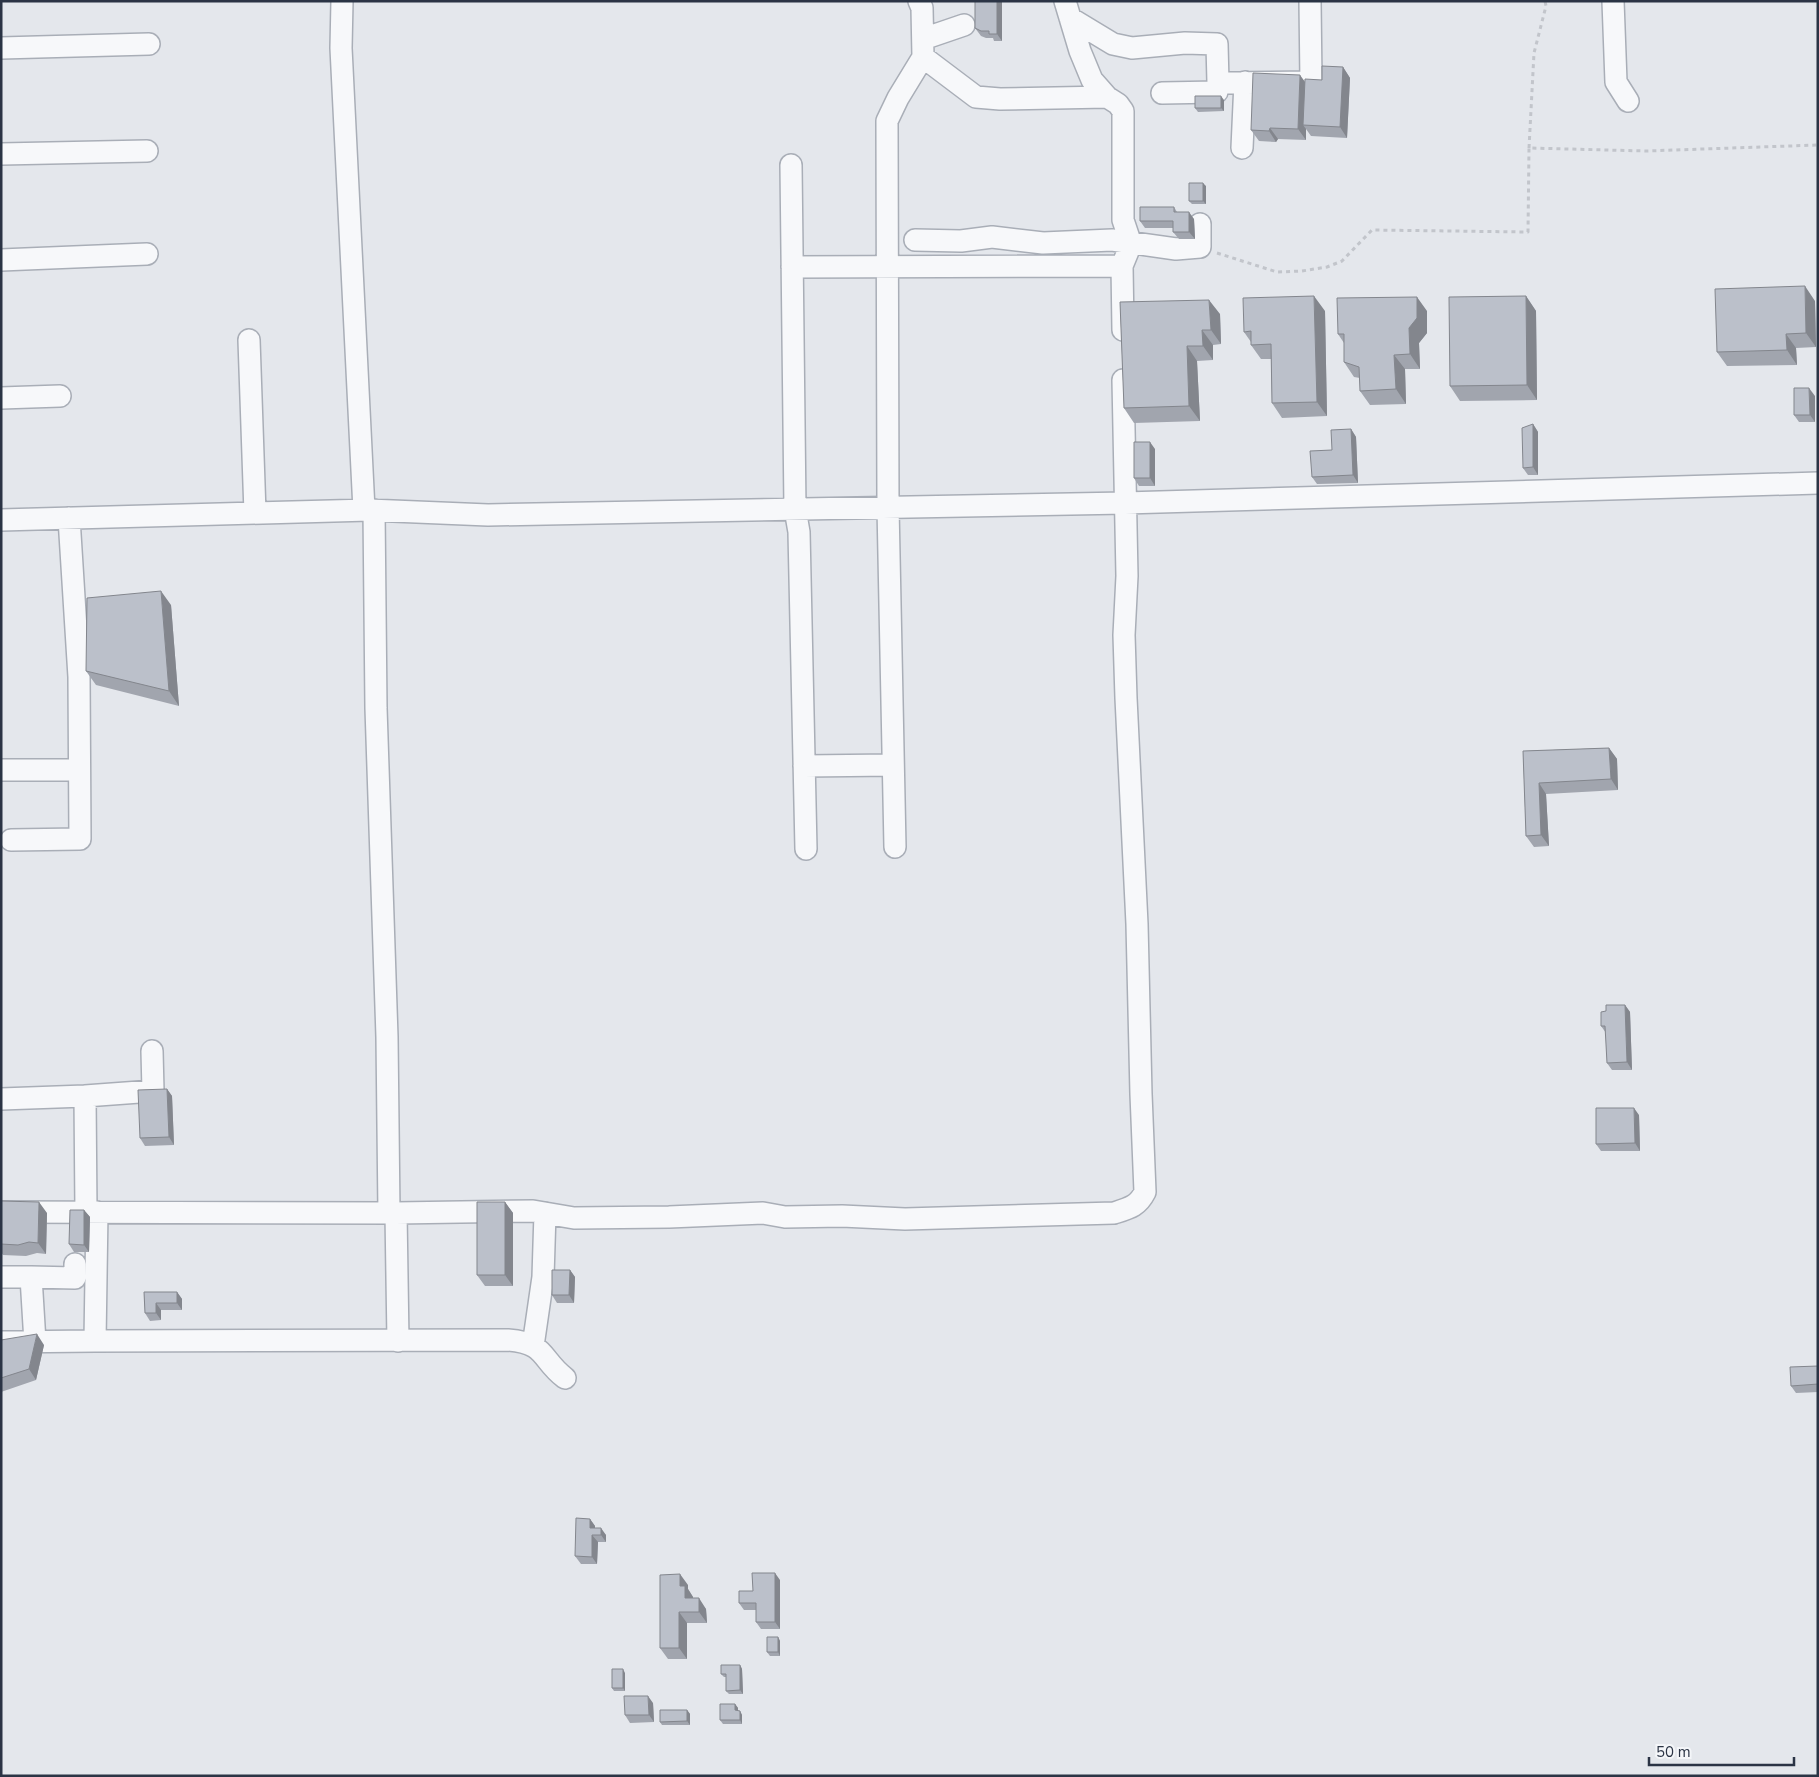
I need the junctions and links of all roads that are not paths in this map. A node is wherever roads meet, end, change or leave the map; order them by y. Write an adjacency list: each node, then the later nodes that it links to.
1 (342, 1): 34 (street)
2 (1310, 1): 11 (street)
3 (1613, 1): 14 (street)
4 (921, 4): 9 (street)
5 (1068, 9): 10 (street); 13 (street)
6 (964, 25): 9 (street)
7 (149, 44): 8 (street)
8 (1, 48)
9 (923, 48): 13 (street); 24 (street)
10 (1218, 82): 11 (street); 12 (street)
11 (1245, 82): 15 (street)
12 (1162, 93)
13 (1107, 97): 21 (street)
14 (1628, 101)
15 (1242, 148)
16 (147, 151): 17 (street)
17 (1, 154)
18 (791, 165): 26 (street)
19 (1200, 224): 21 (street)
20 (915, 240): 21 (street)
21 (1131, 244): 25 (street)
22 (147, 254): 23 (street)
23 (1, 260)
24 (888, 266): 25 (street); 26 (street); 32 (street)
25 (1122, 266): 31 (street)
26 (792, 267): 33 (street)
27 (249, 340): 35 (street)
28 (60, 396): 29 (street)
29 (1, 398)
30 (1818, 483): 31 (street)
31 (1125, 503): 32 (street); 51 (street)
32 (888, 507): 33 (street); 38 (street)
33 (795, 509): 34 (street); 39 (street)
34 (369, 510): 35 (street); 50 (street)
35 (255, 513): 36 (street)
36 (69, 518): 37 (street); 41 (street)
37 (1, 520)
38 (894, 765): 39 (street); 43 (street)
39 (804, 766): 44 (street)
40 (1, 770): 41 (street)
41 (79, 770): 42 (street)
42 (10, 840)
43 (895, 847)
44 (806, 849)
45 (152, 1050): 46 (street)
46 (85, 1096): 47 (street); 49 (street)
47 (1, 1099)
48 (1, 1212): 49 (street)
49 (91, 1212): 50 (street); 55 (street)
50 (393, 1213): 51 (street); 56 (street)
51 (546, 1213): 59 (street)
52 (75, 1264): 54 (street)
53 (1, 1277): 54 (street)
54 (31, 1277): 58 (street)
55 (95, 1341): 56 (street); 58 (street)
56 (398, 1341): 59 (street)
57 (1, 1342): 58 (street)
58 (35, 1342)
59 (534, 1346): 60 (street)
60 (565, 1378)

